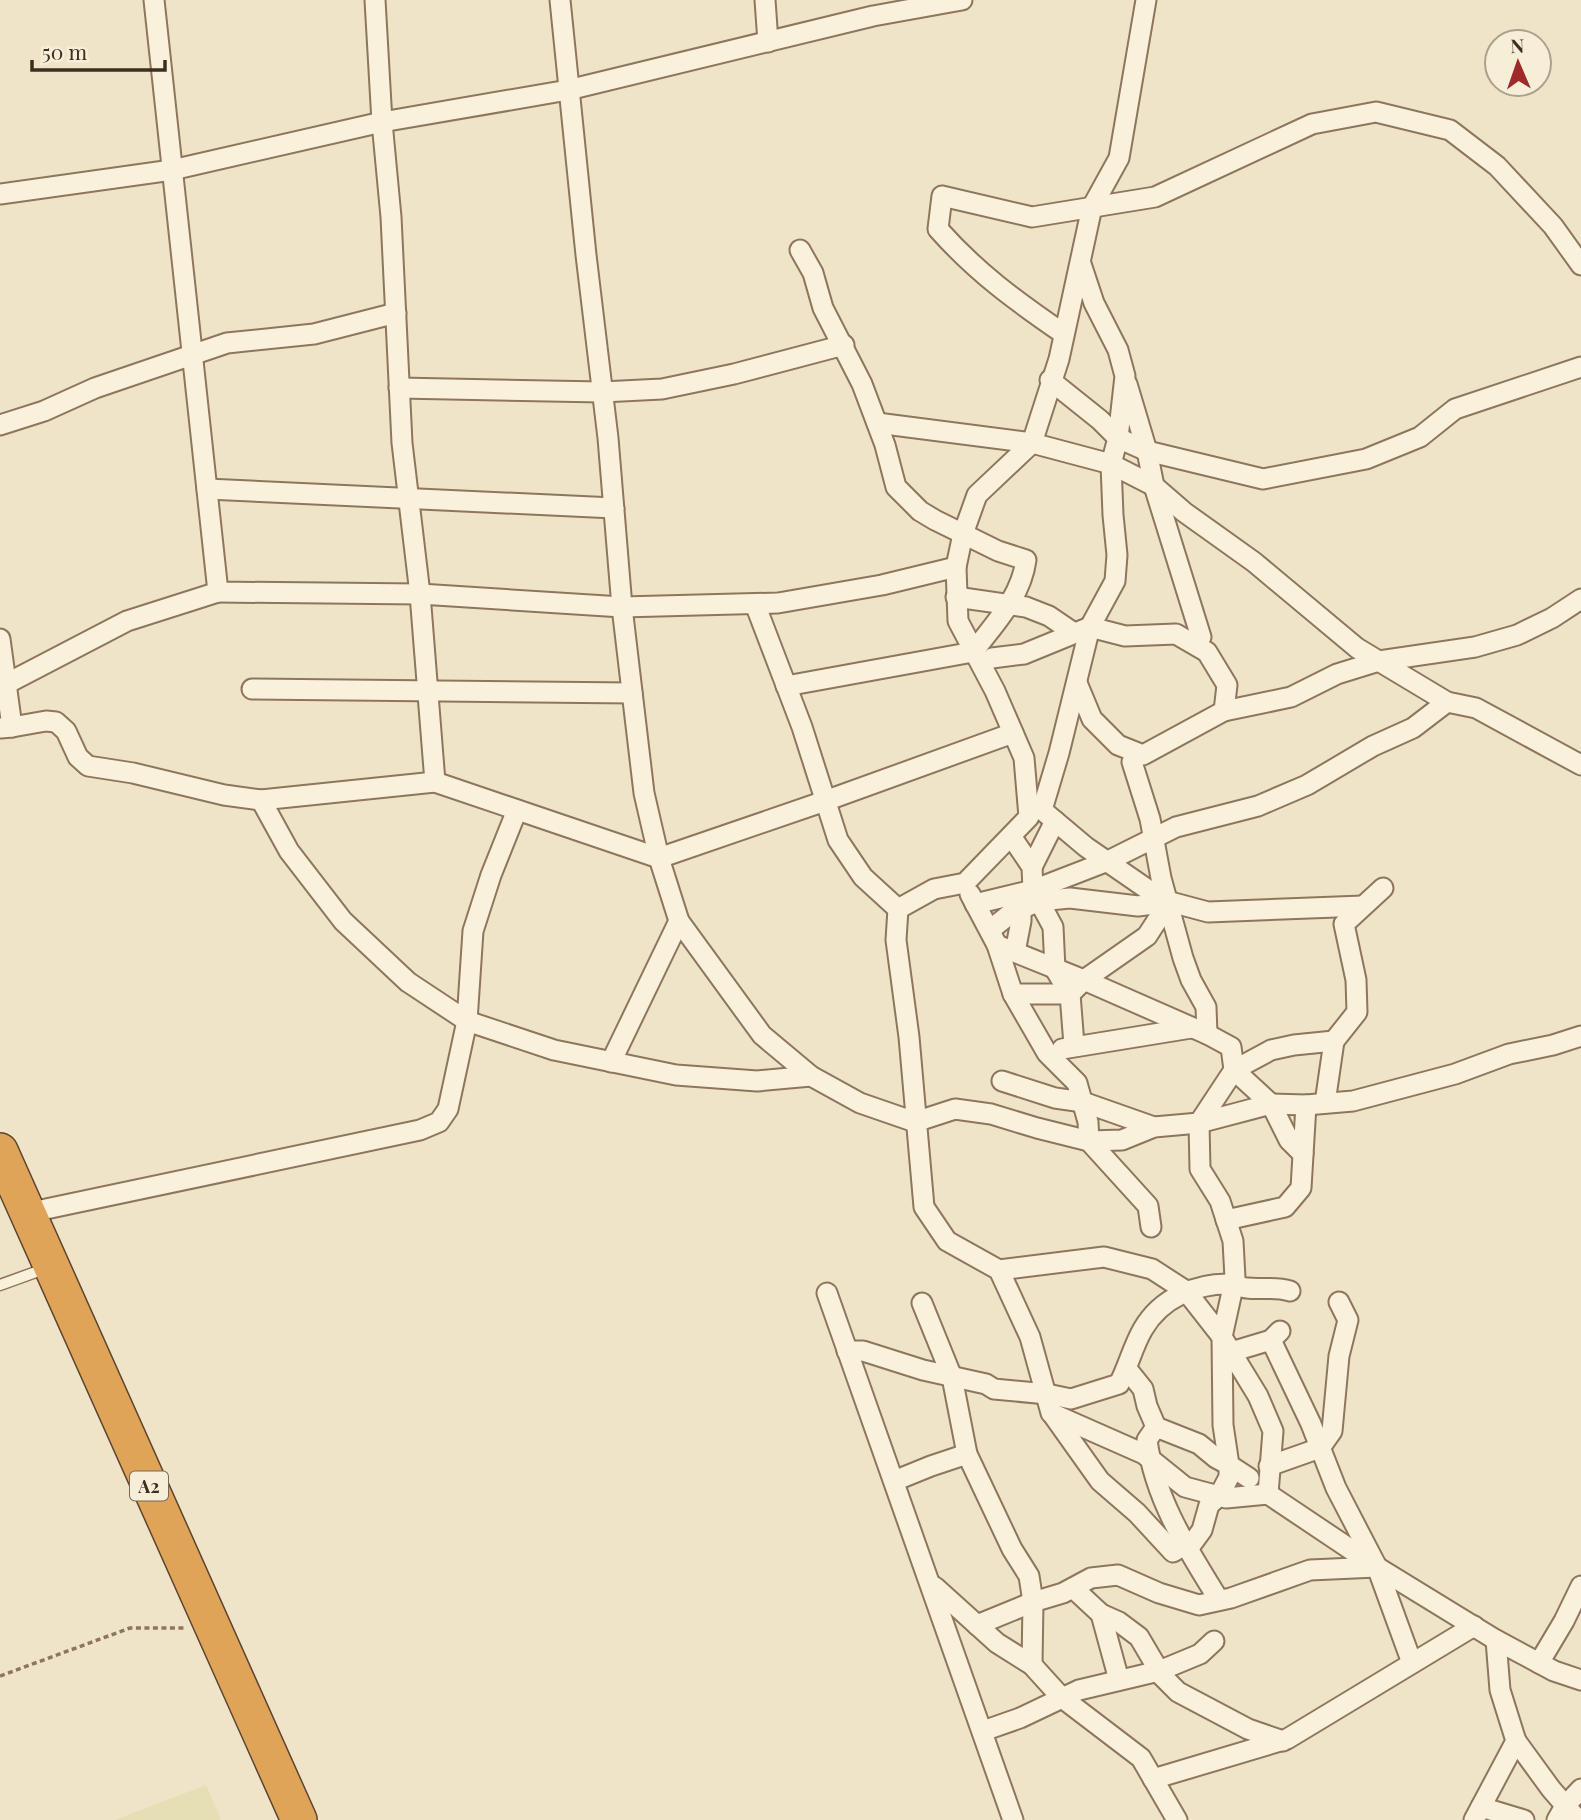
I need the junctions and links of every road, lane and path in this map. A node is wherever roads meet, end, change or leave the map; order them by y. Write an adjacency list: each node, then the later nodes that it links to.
1 (154, 0): 10 (street)
2 (375, 0): 9 (street)
3 (560, 0): 8 (street)
4 (765, 0): 7 (street)
5 (962, 0): 7 (street)
6 (1146, 0): 12 (street)
7 (768, 42): 8 (street)
8 (568, 90): 9 (street); 24 (street)
9 (382, 122): 10 (street); 16 (street)
10 (172, 170): 11 (street); 19 (street)
11 (0, 194)
12 (1092, 207): 14 (street); 15 (street); 17 (street)
13 (800, 250): 18 (street)
14 (1080, 262): 17 (street); 21 (street)
15 (1581, 265)
16 (396, 313): 19 (street); 23 (street)
17 (1065, 334): 22 (street)
18 (844, 345): 24 (street); 25 (street)
19 (192, 355): 26 (street); 32 (street)
20 (1581, 367): 29 (street)
21 (1125, 376): 27 (street); 29 (street)
22 (1051, 380): 27 (street); 28 (street)
23 (399, 388): 24 (street); 33 (street)
24 (602, 392): 34 (street)
25 (877, 423): 28 (street); 35 (street)
26 (0, 425)
27 (1118, 438): 29 (street); 30 (street)
28 (1032, 443): 30 (street); 35 (street)
29 (1147, 451): 31 (street)
30 (1111, 464): 31 (street); 44 (street)
31 (1154, 486): 45 (street); 49 (street)
32 (207, 489): 33 (street); 37 (street)
33 (408, 498): 34 (street); 38 (street)
34 (614, 508): 42 (street)
35 (963, 534): 36 (street); 43 (street)
36 (956, 567): 39 (street); 41 (street)
37 (218, 592): 38 (street); 51 (street)
38 (420, 594): 42 (street); 54 (street)
39 (956, 597): 43 (street); 47 (street)
40 (1581, 599): 49 (street)
41 (755, 604): 42 (street); 52 (street)
42 (622, 607): 55 (street)
43 (1009, 607): 44 (street); 47 (street)
44 (1082, 630): 48 (street); 50 (street); 57 (street)
45 (1201, 637)
46 (0, 639): 51 (street)
47 (973, 652): 52 (street); 59 (street)
48 (992, 658)
49 (1379, 661): 56 (street); 57 (street)
50 (1077, 683): 57 (street); 66 (street)
51 (6, 684): 58 (street)
52 (786, 686): 64 (street)
53 (252, 689): 54 (street)
54 (428, 692): 55 (street); 62 (street)
55 (632, 693): 69 (street)
56 (1447, 702): 61 (street); 68 (street)
57 (1224, 711)
58 (6, 728): 63 (street)
59 (1013, 733): 64 (street); 67 (street)
60 (1132, 762): 68 (street)
61 (1581, 765)
62 (435, 782): 63 (street); 65 (street)
63 (261, 800): 85 (street)
64 (825, 801): 69 (street); 78 (street)
65 (516, 810): 69 (street); 85 (street)
66 (1055, 821): 70 (street); 71 (street)
67 (1011, 836): 71 (street); 72 (street)
68 (1152, 840): 70 (street); 75 (street)
69 (659, 858): 79 (street)
70 (1108, 861): 74 (street); 75 (street)
71 (1032, 867): 74 (street)
72 (965, 883): 76 (street); 78 (street)
73 (1383, 888): 77 (street)
74 (1031, 900): 75 (street); 76 (street); 80 (street); 80 (street); 81 (street)
75 (1169, 902): 77 (street); 82 (street); 86 (street)
76 (975, 904): 80 (street)
77 (1363, 906): 88 (street)
78 (898, 909): 98 (street)
79 (679, 921): 91 (street); 93 (street)
80 (1001, 942): 81 (street); 83 (street)
81 (1055, 969): 82 (street); 84 (street)
82 (1084, 980): 84 (street); 86 (street)
83 (1013, 994): 84 (street); 90 (street)
84 (1070, 994): 89 (street)
85 (467, 1021): 91 (street); 104 (street)
86 (1199, 1031): 89 (street); 92 (street)
87 (1581, 1035): 97 (street)
88 (1334, 1041): 92 (street); 97 (street)
89 (1074, 1045): 90 (street)
90 (1046, 1053): 95 (street)
91 (611, 1062): 93 (street)
92 (1234, 1070): 96 (street); 99 (street)
93 (811, 1076): 98 (street)
94 (1002, 1081): 95 (street)
95 (1083, 1102): 100 (street); 101 (street)
96 (1271, 1104): 97 (street); 99 (street); 103 (street)
97 (1316, 1104): 103 (street)
98 (915, 1122): 101 (street); 108 (street)
99 (1199, 1123): 100 (street); 105 (street)
100 (1154, 1127): 101 (street)
101 (1089, 1141): 106 (street)
102 (0, 1151): 104 (highway, A2)
103 (1303, 1154): 105 (street)
104 (27, 1213): 107 (highway, A2)
105 (1226, 1220): 109 (street)
106 (1151, 1227)
107 (51, 1267): 110 (lane); 141 (highway, A2)
108 (999, 1270): 111 (street); 120 (street)
109 (1233, 1284): 111 (street); 112 (street); 116 (street)
110 (0, 1285)
111 (1186, 1291): 116 (street); 118 (street)
112 (1290, 1291)
113 (827, 1293): 117 (street)
114 (1339, 1302): 122 (street)
115 (922, 1303): 119 (street)
116 (1226, 1344): 122 (street); 125 (street); 126 (street)
117 (848, 1350): 119 (street); 128 (street)
118 (1127, 1369): 120 (street); 121 (street)
119 (952, 1377): 120 (street); 123 (street)
120 (1049, 1403): 124 (street); 131 (street)
121 (1156, 1427): 124 (street); 125 (street)
122 (1320, 1448): 126 (street); 132 (street)
123 (967, 1454): 128 (street); 137 (street)
124 (1149, 1458): 130 (street); 131 (street)
125 (1229, 1465): 127 (street); 130 (street)
126 (1269, 1466): 129 (street)
127 (1249, 1478)
128 (894, 1481): 133 (street)
129 (1268, 1494): 130 (street); 132 (street)
130 (1219, 1496): 131 (street)
131 (1184, 1545): 136 (street)
132 (1377, 1567): 136 (street); 140 (street); 144 (street)
133 (931, 1584): 139 (street); 152 (street)
134 (1581, 1587): 145 (street)
135 (1073, 1588): 136 (street); 137 (street); 138 (street)
136 (1219, 1600)
137 (1033, 1602): 139 (street); 146 (street)
138 (1101, 1614): 147 (street); 149 (street)
139 (977, 1625): 146 (street)
140 (1474, 1626): 142 (street); 144 (street)
141 (213, 1628): 148 (path); 159 (highway, A2)
142 (1496, 1640): 145 (street); 154 (street)
143 (1214, 1641): 147 (street)
144 (1412, 1662): 153 (street)
145 (1539, 1662): 150 (street)
146 (1032, 1665): 151 (street)
147 (1159, 1671): 149 (street); 153 (street)
148 (0, 1676)
149 (1119, 1680): 151 (street)
150 (1581, 1680)
151 (1061, 1698): 152 (street); 155 (street)
152 (983, 1731): 160 (street)
153 (1283, 1741): 155 (street)
154 (1516, 1741): 157 (street); 158 (street)
155 (1153, 1779): 161 (street)
156 (1581, 1789): 157 (street)
157 (1560, 1813): 163 (street)
158 (1478, 1814): 162 (street)
159 (299, 1820)
160 (1013, 1820)
161 (1177, 1820)
162 (1524, 1820)
163 (1578, 1820)

